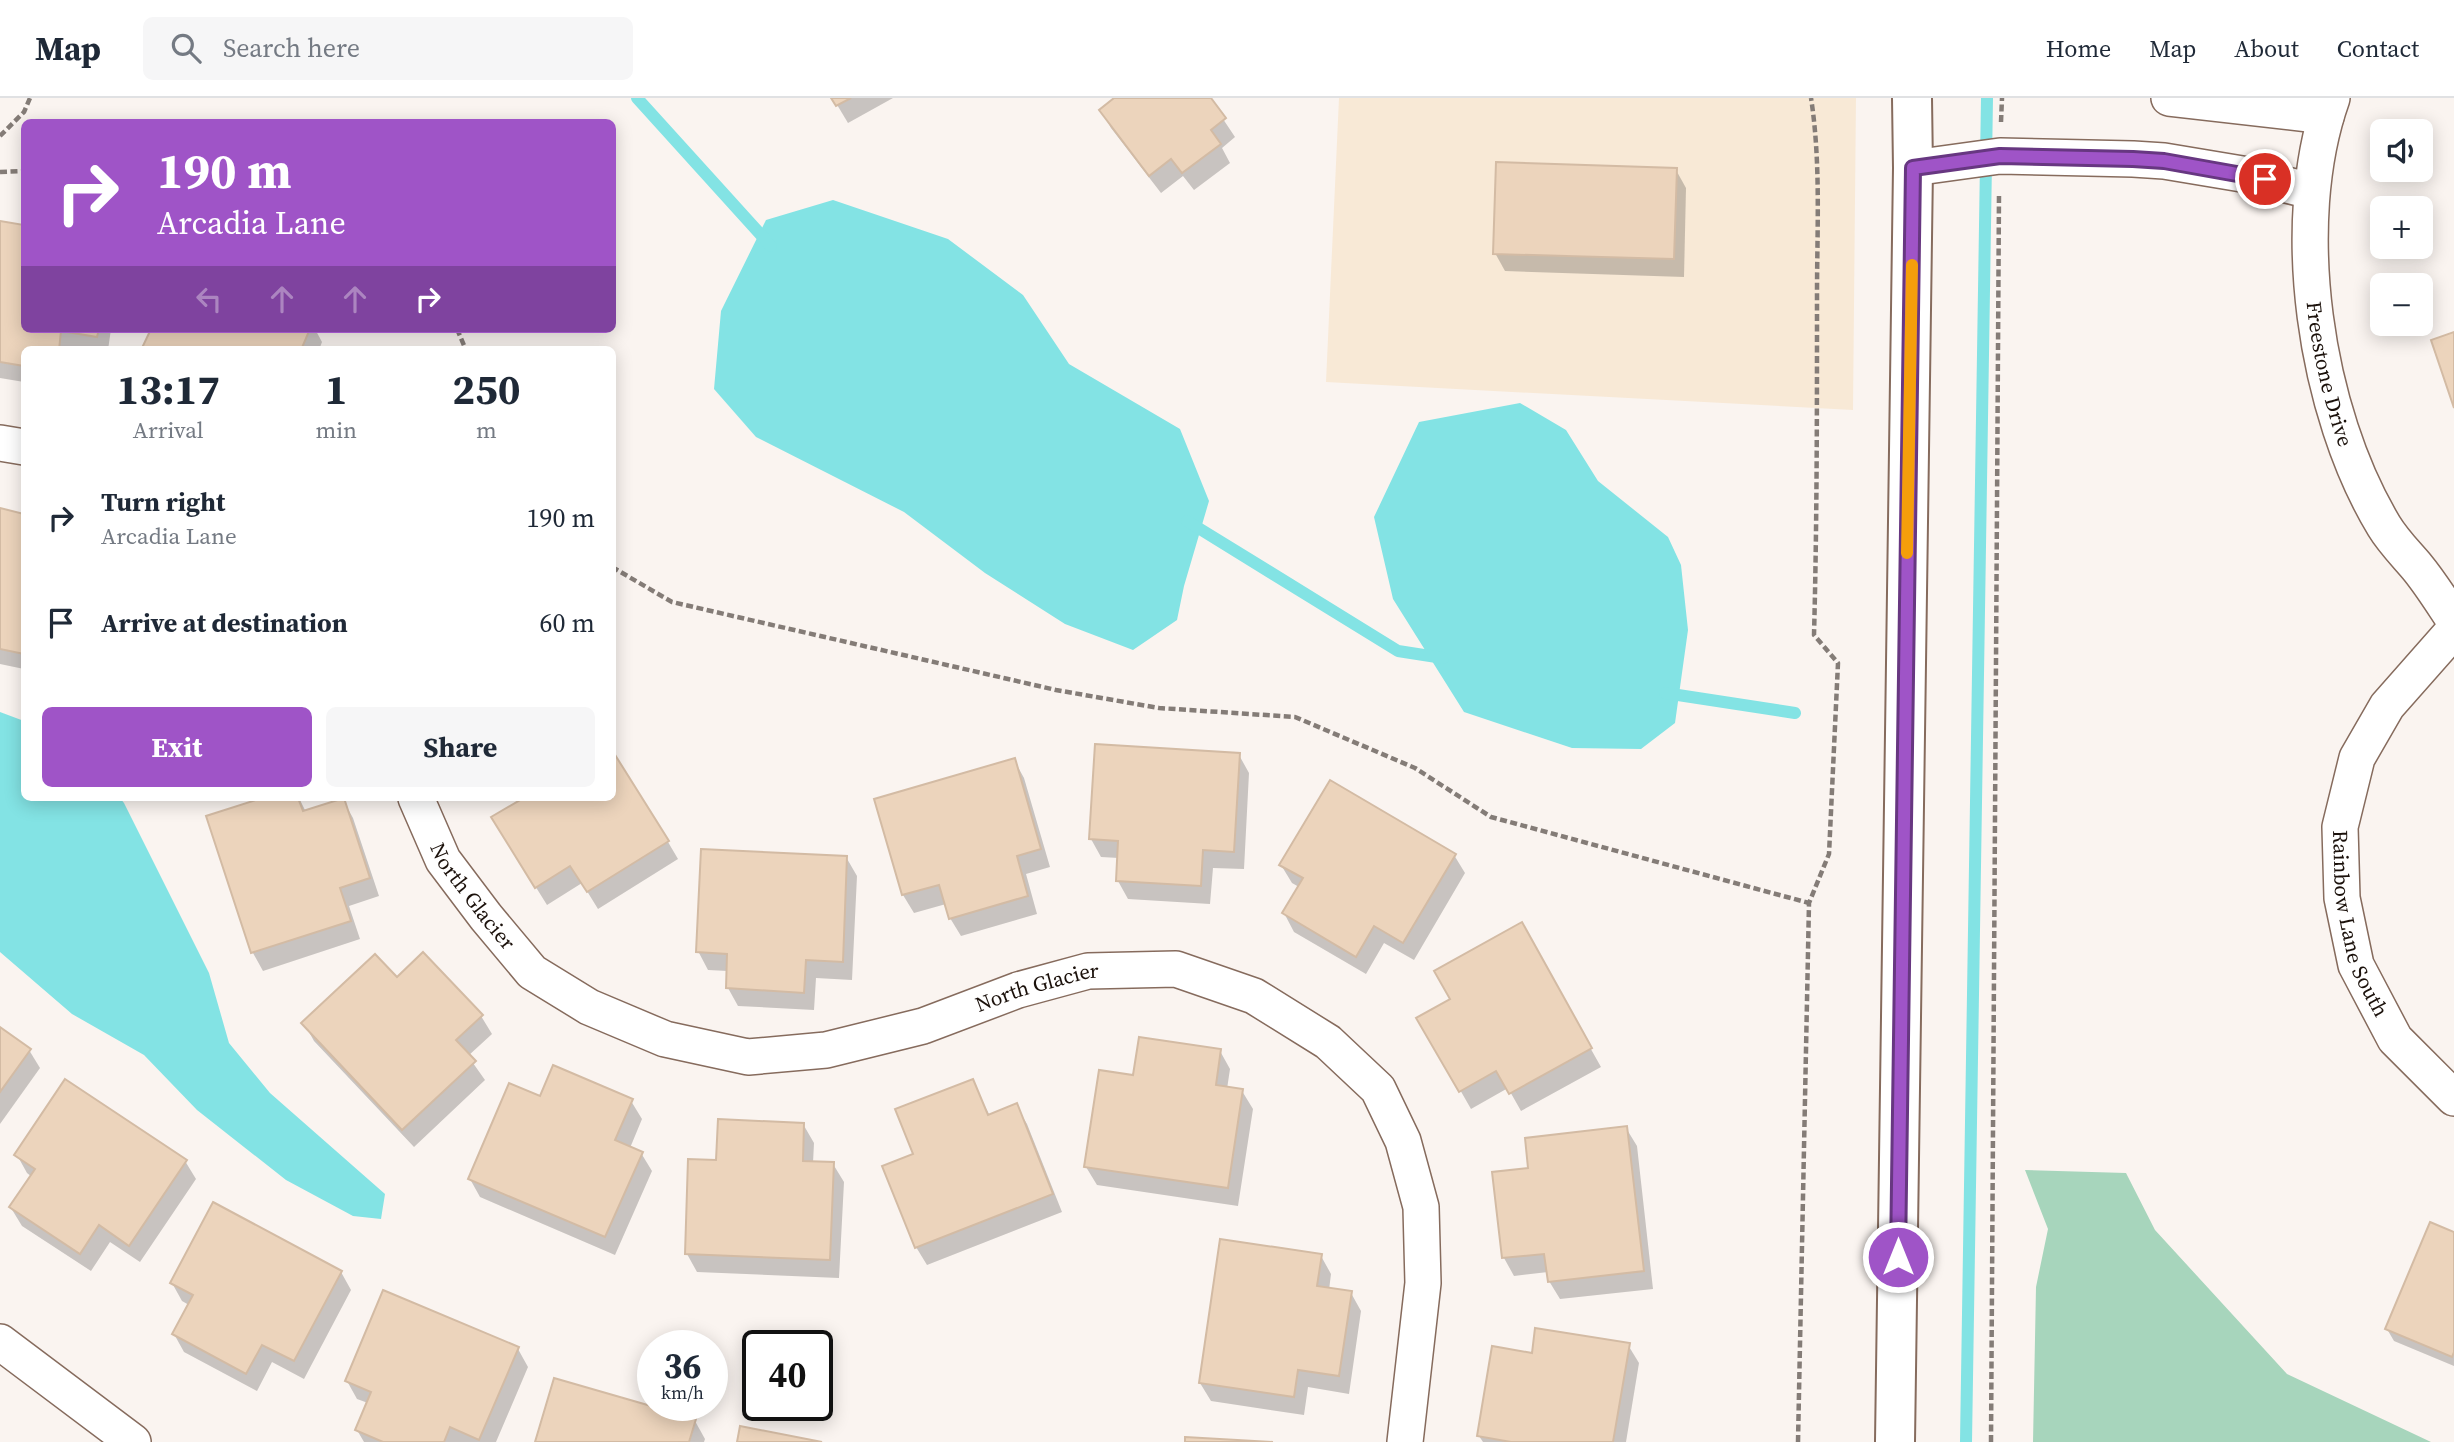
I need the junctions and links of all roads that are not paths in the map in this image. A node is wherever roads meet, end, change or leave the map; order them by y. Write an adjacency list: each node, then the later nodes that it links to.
1 (1912, 98): 4 (street)
2 (2169, 98): 3 (street)
3 (2329, 107): 5 (street, Freestone Drive)
4 (1913, 168): 5 (street); 15 (street)
5 (2311, 191): 8 (street, Freestone Drive)
6 (0, 443): 7 (street)
7 (21, 446)
8 (2454, 620)
9 (2454, 630): 11 (street, Rainbow Lane South)
10 (417, 801): 14 (street, North Glacier)
11 (2454, 1098)
12 (0, 1342): 13 (street)
13 (133, 1442)
14 (1405, 1442)
15 (1895, 1442)

